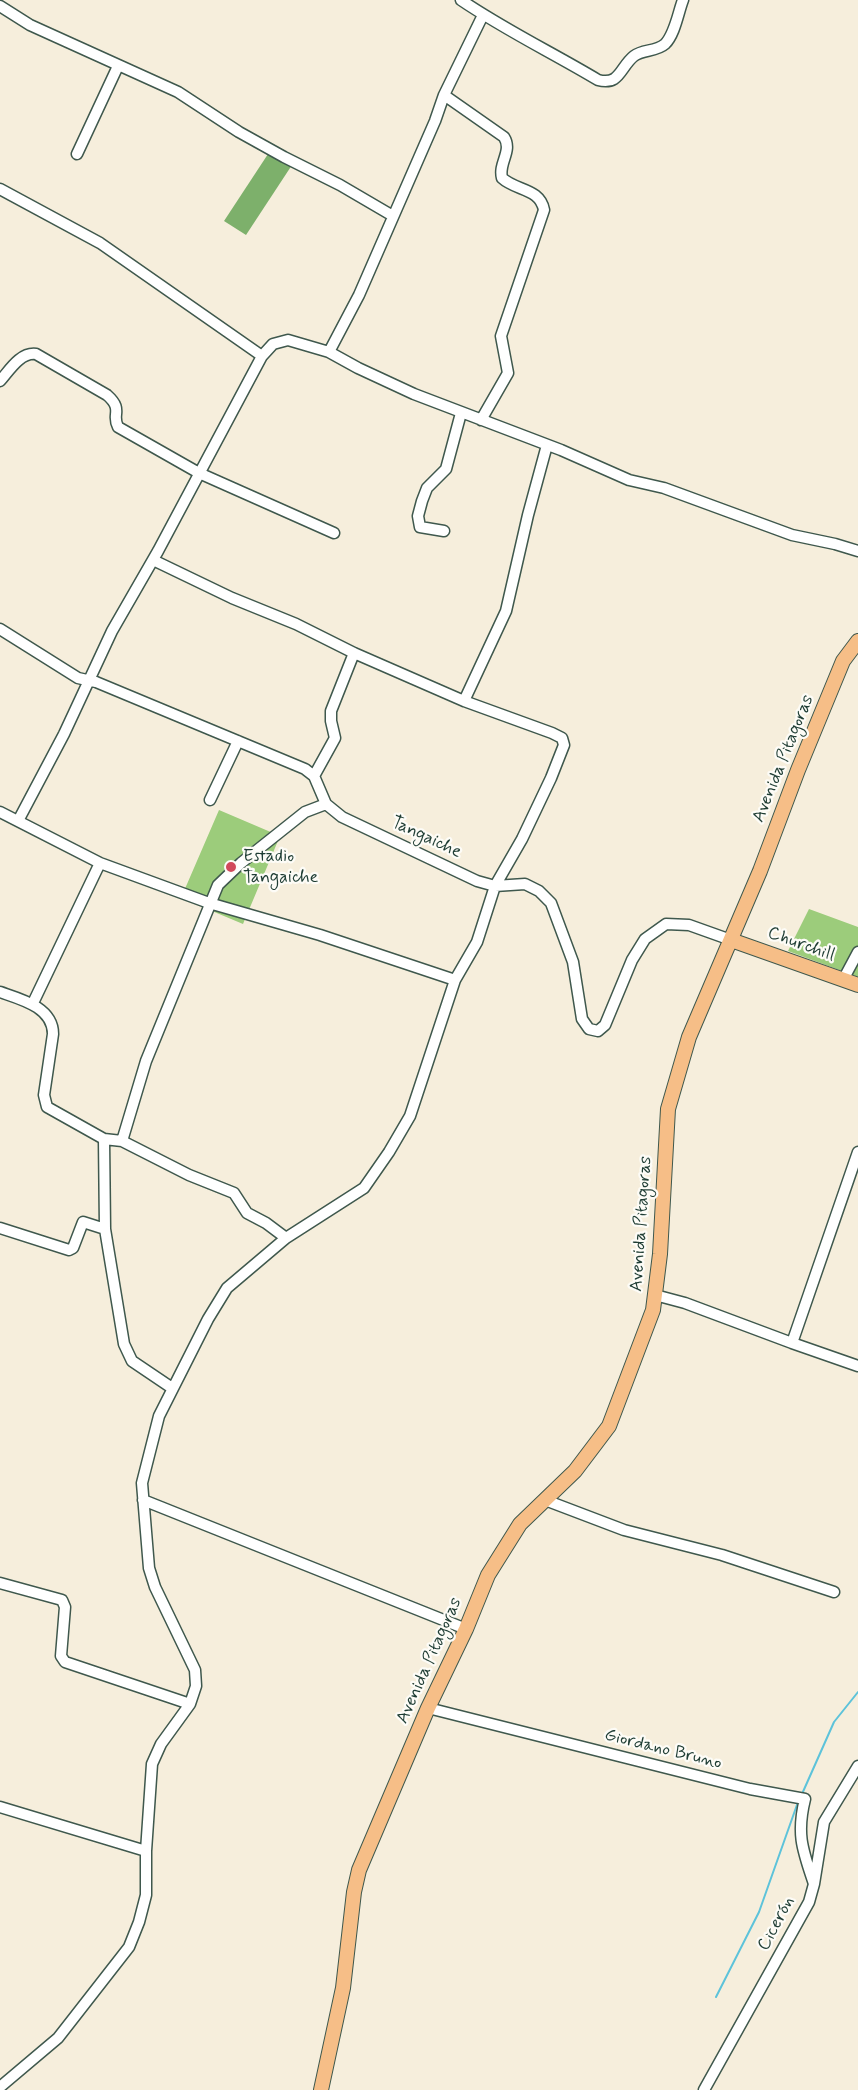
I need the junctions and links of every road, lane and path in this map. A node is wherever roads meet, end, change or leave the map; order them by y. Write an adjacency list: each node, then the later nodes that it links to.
1 (461, 0): 4 (street)
2 (683, 0): 4 (street)
3 (0, 6): 5 (street)
4 (483, 15): 6 (street)
5 (118, 66): 7 (street); 9 (street)
6 (444, 95): 9 (street); 14 (street)
7 (77, 154)
8 (0, 189): 11 (street)
9 (393, 216): 10 (street)
10 (329, 352): 11 (street); 13 (street)
11 (262, 356): 16 (street)
12 (0, 381): 16 (street)
13 (461, 412): 14 (street); 17 (street)
14 (481, 420): 15 (street)
15 (547, 445): 19 (street); 25 (street)
16 (199, 473): 18 (street); 20 (street)
17 (444, 531)
18 (334, 533)
19 (858, 552)
20 (153, 560): 23 (street); 24 (street)
21 (0, 628): 24 (street)
22 (858, 642): 35 (main road, Avenida Pitagoras)
23 (354, 653): 25 (street); 27 (street)
24 (90, 681): 26 (street); 31 (street)
25 (464, 701): 33 (street)
26 (238, 741): 27 (street); 28 (street)
27 (314, 776): 29 (street)
28 (210, 800)
29 (326, 804): 33 (street, Tangaiche); 34 (street)
30 (0, 812): 31 (street)
31 (18, 821): 32 (street)
32 (100, 862): 34 (street); 41 (street)
33 (495, 886): 35 (street, Tangaiche); 37 (street)
34 (209, 903): 37 (street); 43 (street)
35 (731, 940): 38 (main road, Churchill); 48 (main road, Avenida Pitagoras)
36 (858, 952): 38 (street)
37 (455, 980): 47 (street)
38 (843, 980): 39 (main road, Churchill)
39 (858, 985)
40 (0, 992): 41 (street)
41 (33, 1003): 42 (street)
42 (104, 1139): 43 (street); 46 (street)
43 (122, 1141): 47 (street)
44 (858, 1152): 49 (street)
45 (0, 1228): 46 (street)
46 (105, 1229): 51 (street)
47 (286, 1238): 51 (street)
48 (655, 1295): 49 (street); 53 (main road, Avenida Pitagoras)
49 (792, 1343): 50 (street)
50 (858, 1366)
51 (172, 1388): 52 (street)
52 (143, 1500): 56 (street); 57 (street)
53 (545, 1500): 55 (street); 56 (main road, Avenida Pitagoras)
54 (0, 1584): 57 (street)
55 (834, 1592)
56 (466, 1629): 58 (main road, Avenida Pitagoras)
57 (190, 1704): 61 (street)
58 (428, 1708): 62 (street, Giordano Bruno); 64 (main road, Avenida Pitagoras)
59 (858, 1766): 62 (street, Cicerón)
60 (0, 1807): 61 (street)
61 (146, 1851): 63 (street)
62 (814, 1884): 65 (street, Cicerón)
63 (0, 2087)
64 (321, 2090)
65 (704, 2090)

